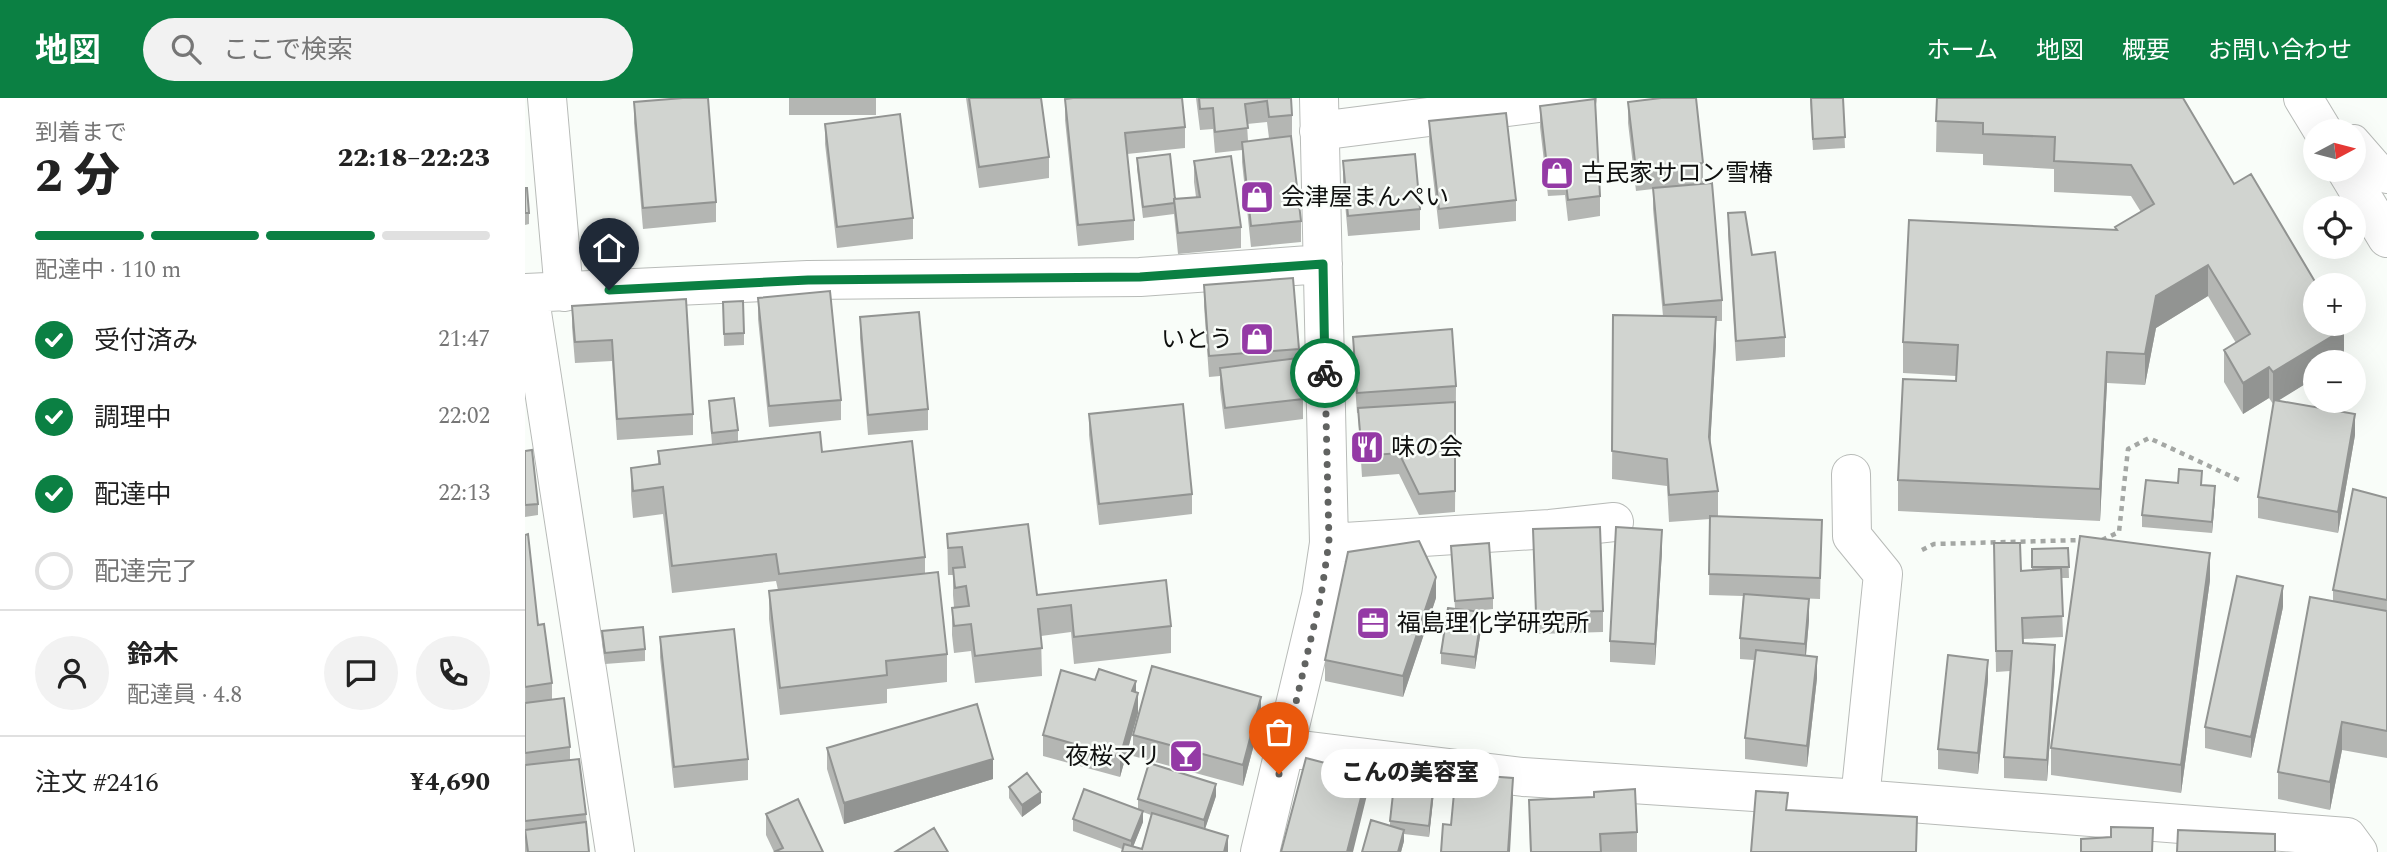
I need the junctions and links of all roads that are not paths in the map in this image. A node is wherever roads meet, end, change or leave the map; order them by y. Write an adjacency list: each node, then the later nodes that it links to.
1 (547, 98): 12 (street)
2 (1577, 98): 4 (street)
3 (2303, 98): 6 (street)
4 (1536, 101): 5 (street)
5 (1319, 115): 11 (street)
6 (2316, 119)
7 (2366, 154): 8 (lane)
8 (2387, 178)
9 (2353, 182): 10 (street)
10 (2387, 238)
11 (1323, 264): 12 (street); 15 (street)
12 (540, 293): 18 (street)
13 (1851, 474): 17 (street)
14 (1614, 523): 15 (street)
15 (1329, 542): 16 (street)
16 (1285, 748): 17 (street); 19 (street)
17 (1860, 799): 20 (street)
18 (615, 852)
19 (1260, 852)
20 (2358, 852)

